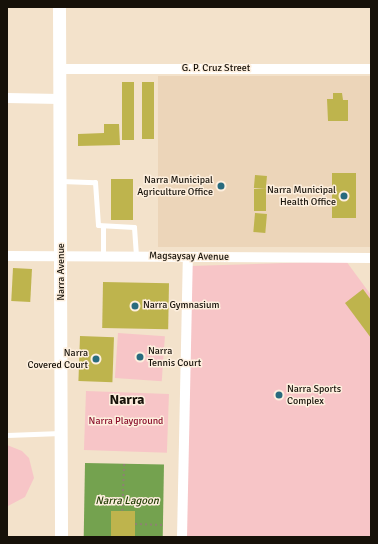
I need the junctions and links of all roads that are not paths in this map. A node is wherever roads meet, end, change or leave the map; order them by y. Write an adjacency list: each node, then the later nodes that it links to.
1 (59, 7): 2 (street, Narra Avenue)
2 (61, 69): 3 (street, G. P. Cruz Street); 5 (street, Narra Avenue)
3 (371, 69)
4 (7, 98): 5 (street)
5 (60, 99): 6 (street, Narra Avenue)
6 (61, 181): 7 (lane); 9 (street, Narra Avenue)
7 (103, 227): 10 (lane); 11 (lane)
8 (7, 256): 9 (street, Magsaysay Avenue)
9 (62, 256): 10 (street, Magsaysay Avenue); 14 (street, Narra Avenue)
10 (103, 256): 11 (street, Magsaysay Avenue)
11 (136, 256): 12 (street, Magsaysay Avenue)
12 (188, 257): 13 (street, Magsaysay Avenue); 17 (street)
13 (371, 258)
14 (62, 433): 15 (lane); 16 (street, Narra Avenue)
15 (7, 435)
16 (61, 537)
17 (182, 537)

